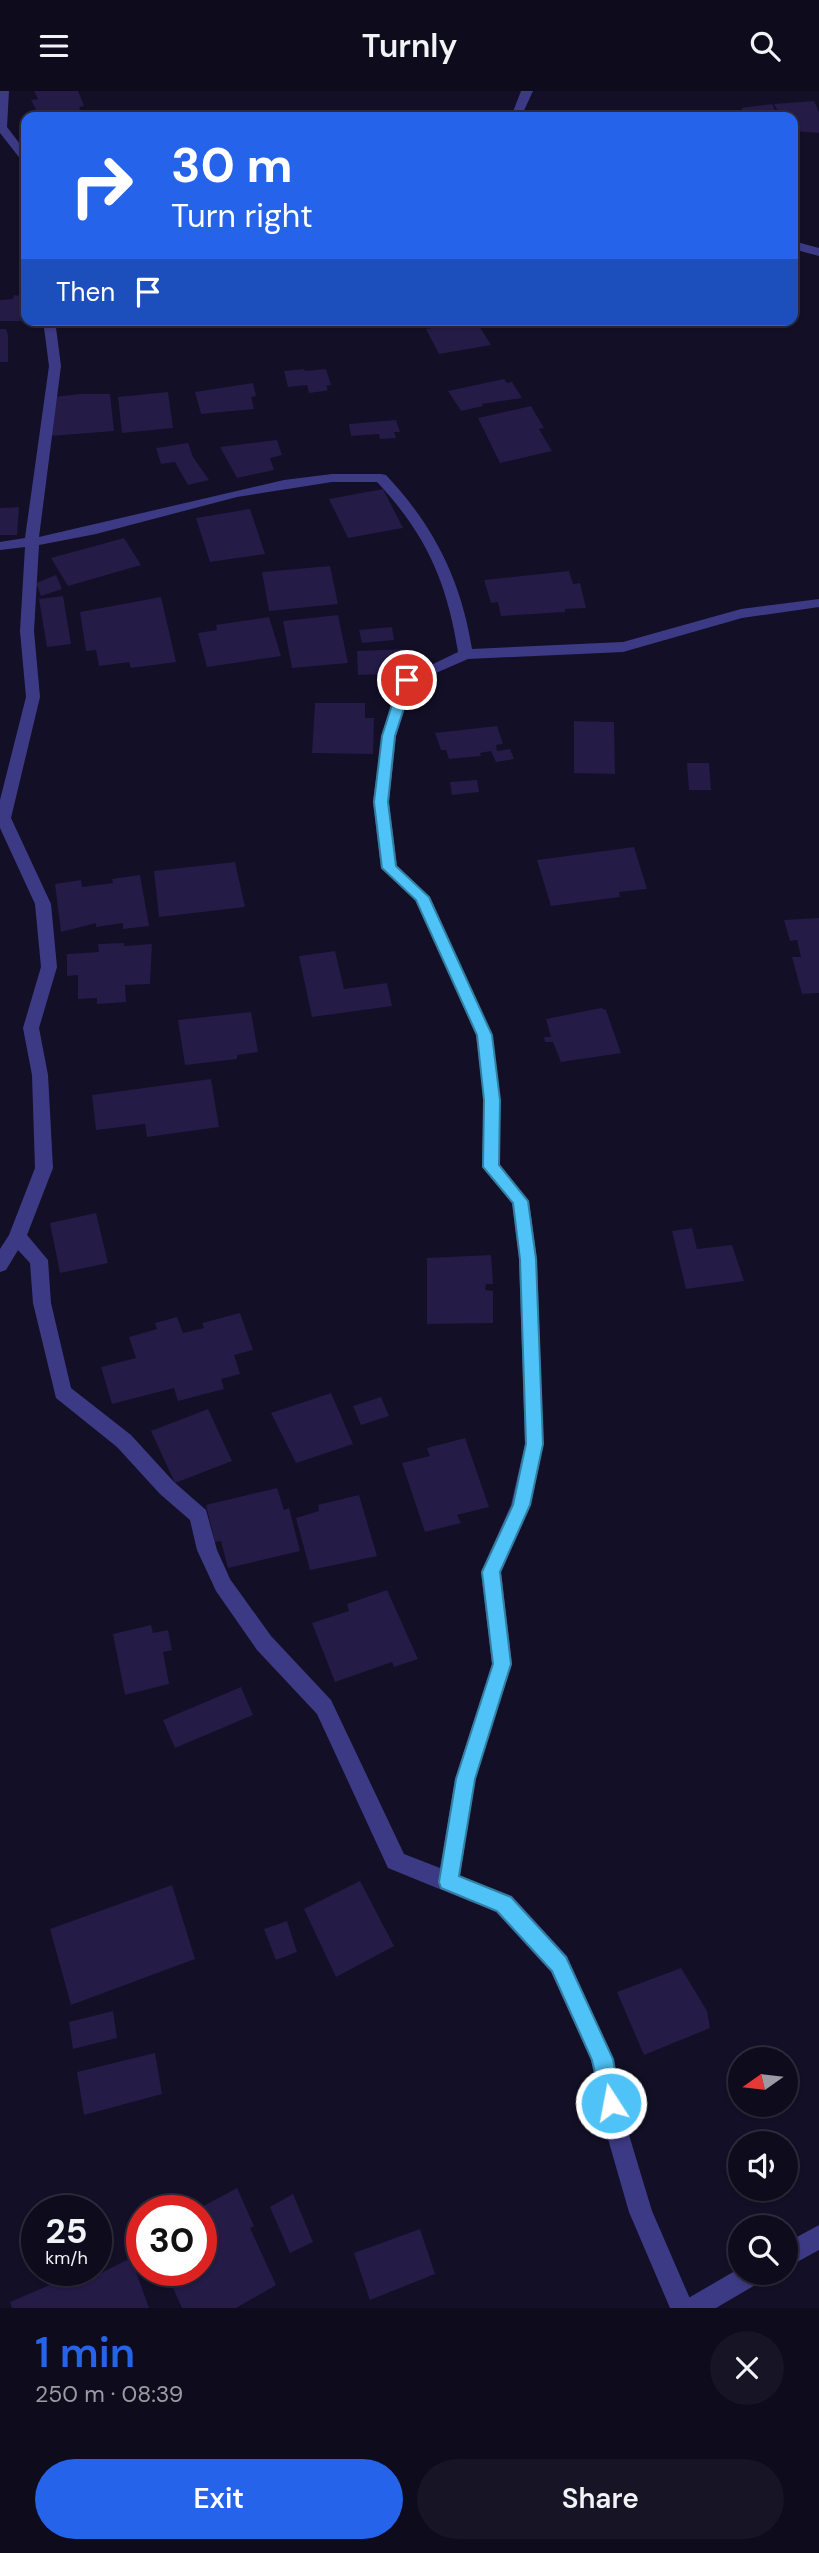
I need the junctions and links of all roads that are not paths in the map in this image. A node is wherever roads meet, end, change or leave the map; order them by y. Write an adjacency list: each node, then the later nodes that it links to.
1 (3, 91): 4 (street)
2 (527, 91): 3 (street)
3 (518, 112)
4 (21, 153)
5 (798, 245): 6 (street)
6 (819, 251)
7 (50, 326): 8 (street)
8 (32, 543): 9 (street); 11 (street); 12 (street)
9 (0, 546)
10 (819, 603): 11 (street)
11 (466, 654): 14 (street)
12 (17, 1237): 13 (street); 14 (street)
13 (0, 1265)
14 (448, 1882): 18 (street)
15 (819, 2237): 16 (street)
16 (798, 2249)
17 (733, 2285): 19 (street)
18 (682, 2308)
19 (692, 2308)

